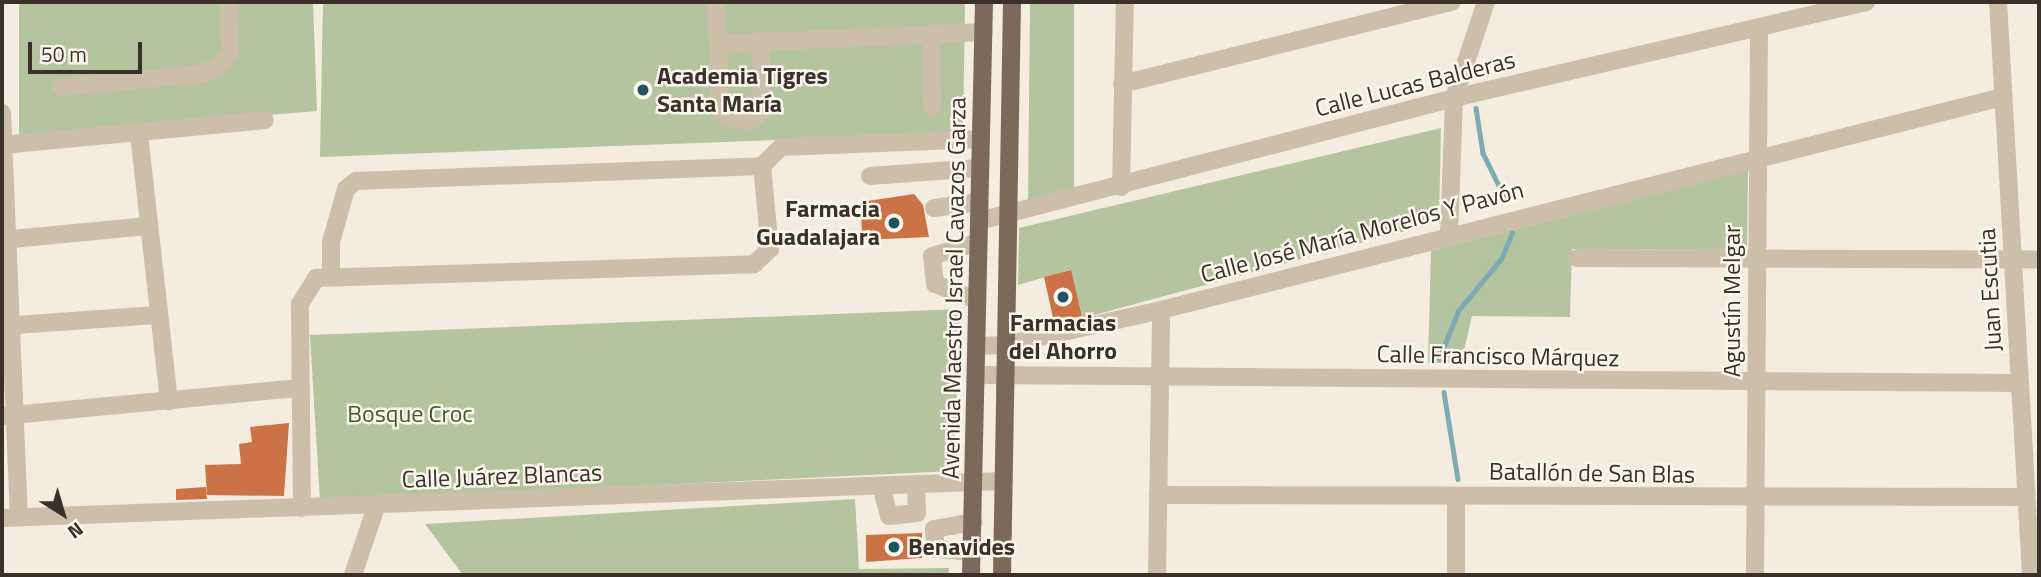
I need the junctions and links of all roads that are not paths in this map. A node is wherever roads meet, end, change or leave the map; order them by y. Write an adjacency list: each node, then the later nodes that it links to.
1 (229, 2): 16 (street)
2 (716, 2): 14 (street)
3 (985, 2): 11 (main road, Avenida Maestro Israel Cavazos Garza)
4 (1012, 2): 32 (main road)
5 (1125, 2): 15 (street)
6 (1452, 2): 15 (street)
7 (1486, 2): 18 (street)
8 (1866, 2): 10 (street, Calle Lucas Balderas)
9 (1998, 2): 17 (street, Juan Escutia)
10 (1759, 28): 18 (street, Calle Lucas Balderas); 25 (street, Agustín Melgar)
11 (984, 32): 12 (street); 23 (main road, Avenida Maestro Israel Cavazos Garza)
12 (931, 34): 13 (street); 19 (street)
13 (761, 41): 14 (street); 14 (street)
14 (719, 44)
15 (1122, 84): 29 (street)
16 (61, 87)
17 (2003, 97): 25 (street, Calle José María Morelos Y Pavón); 40 (street, Juan Escutia)
18 (1454, 98): 29 (street, Calle Lucas Balderas); 35 (street)
19 (932, 107)
20 (2, 113): 24 (street)
21 (265, 120): 22 (street)
22 (139, 134): 24 (street); 34 (street)
23 (981, 139): 26 (street); 27 (main road, Avenida Maestro Israel Cavazos Garza)
24 (3, 145): 36 (street)
25 (1758, 155): 35 (street, Calle José María Morelos Y Pavón); 39 (street, Agustín Melgar)
26 (762, 166): 42 (street); 42 (street)
27 (979, 168): 28 (street); 30 (main road, Avenida Maestro Israel Cavazos Garza)
28 (870, 176)
29 (1121, 187): 32 (street, Calle Lucas Balderas)
30 (979, 202): 31 (street); 33 (main road, Avenida Maestro Israel Cavazos Garza)
31 (934, 208)
32 (1008, 216): 33 (street, Calle Lucas Balderas); 47 (main road)
33 (979, 221): 37 (main road, Avenida Maestro Israel Cavazos Garza)
34 (147, 226): 36 (street); 45 (street)
35 (1450, 236): 44 (street, Calle José María Morelos Y Pavón)
36 (5, 240): 46 (street)
37 (978, 242): 43 (main road, Avenida Maestro Israel Cavazos Garza); 43 (street)
38 (1577, 258): 39 (street)
39 (1757, 258): 40 (street); 52 (street, Agustín Melgar)
40 (2012, 259): 41 (street); 53 (street, Juan Escutia)
41 (2039, 260)
42 (331, 275): 54 (street)
43 (977, 300): 48 (main road, Avenida Maestro Israel Cavazos Garza)
44 (1161, 310): 47 (street, Calle José María Morelos Y Pavón); 51 (street)
45 (157, 315): 46 (street); 55 (street)
46 (6, 326): 56 (street)
47 (1005, 345): 48 (street, Calle José María Morelos Y Pavón); 50 (main road)
48 (976, 346): 49 (main road, Avenida Maestro Israel Cavazos Garza)
49 (975, 375): 50 (street, Calle Francisco Márquez); 58 (main road, Avenida Maestro Israel Cavazos Garza)
50 (1004, 375): 51 (street, Calle Francisco Márquez); 57 (main road)
51 (1160, 377): 52 (street, Calle Francisco Márquez); 61 (street)
52 (1756, 379): 53 (street, Calle Francisco Márquez); 64 (street, Agustín Melgar)
53 (2020, 383): 63 (street, Juan Escutia)
54 (297, 388): 55 (street); 66 (street)
55 (169, 401): 56 (street)
56 (9, 415): 67 (street)
57 (1003, 481): 58 (street, Calle Juárez Blancas); 72 (main road)
58 (974, 483): 59 (street, Calle Juárez Blancas); 68 (main road, Avenida Maestro Israel Cavazos Garza)
59 (916, 485): 60 (street, Calle Juárez Blancas); 60 (street)
60 (881, 486): 65 (street, Calle Juárez Blancas)
61 (1158, 495): 62 (street, Batallón de San Blas); 73 (street)
62 (1456, 496): 64 (street, Batallón de San Blas); 74 (street)
63 (2026, 497): 64 (street, Batallón de San Blas); 76 (street, Juan Escutia)
64 (1755, 499): 75 (street, Agustín Melgar)
65 (377, 504): 66 (street, Calle Juárez Blancas); 70 (street)
66 (302, 508): 67 (street, Calle Juárez Blancas)
67 (10, 518)
68 (973, 522): 69 (main road, Avenida Maestro Israel Cavazos Garza); 69 (street)
69 (972, 552): 71 (main road, Avenida Maestro Israel Cavazos Garza)
70 (353, 575)
71 (971, 575)
72 (1002, 575)
73 (1157, 575)
74 (1456, 575)
75 (1755, 575)
76 (2031, 575)

